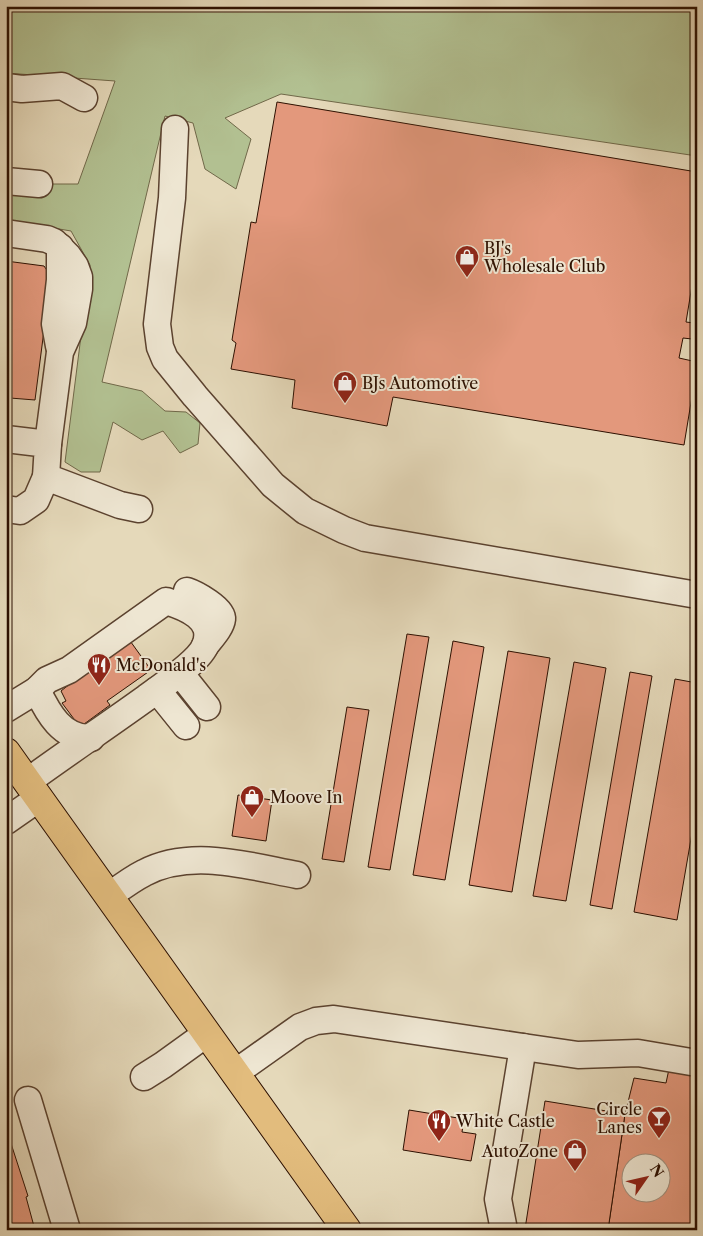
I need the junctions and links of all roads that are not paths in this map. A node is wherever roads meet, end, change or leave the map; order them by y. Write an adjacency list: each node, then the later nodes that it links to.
1 (6, 87): 2 (lane)
2 (84, 98)
3 (175, 129): 12 (lane)
4 (6, 181): 5 (lane)
5 (39, 184)
6 (6, 233): 8 (lane)
7 (6, 439): 8 (lane)
8 (48, 444): 9 (lane)
9 (46, 476): 10 (lane); 11 (lane)
10 (6, 509)
11 (139, 509)
12 (697, 595)
13 (180, 673): 14 (lane); 15 (lane); 16 (lane)
14 (37, 690): 17 (lane); 19 (lane)
15 (157, 690): 18 (lane); 19 (lane)
16 (207, 707)
17 (6, 709)
18 (186, 726)
19 (91, 738): 21 (lane)
20 (6, 752): 21 (main road)
21 (33, 790): 22 (lane); 24 (main road)
22 (6, 821)
23 (297, 875): 24 (lane)
24 (109, 896): 25 (main road)
25 (206, 1034): 28 (main road); 29 (lane)
26 (523, 1046): 27 (lane); 28 (lane); 33 (lane)
27 (697, 1063)
28 (235, 1073): 31 (main road)
29 (144, 1077)
30 (38, 1109): 32 (lane)
31 (346, 1229)
32 (67, 1230)
33 (504, 1230)

